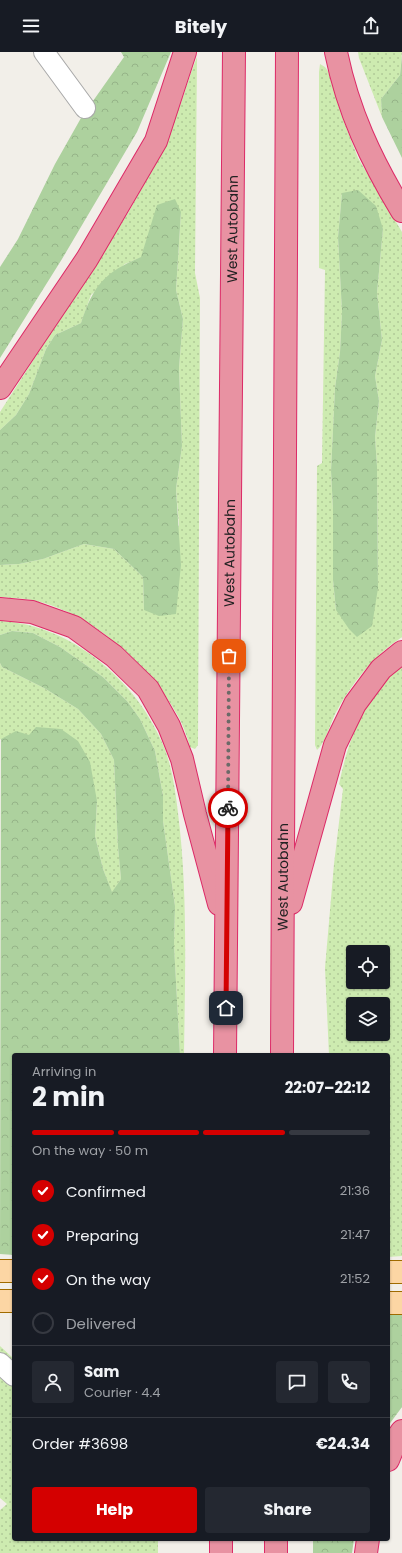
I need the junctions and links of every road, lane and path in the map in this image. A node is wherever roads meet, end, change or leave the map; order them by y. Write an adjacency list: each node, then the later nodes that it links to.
1 (44, 52): 6 (street)
2 (185, 52): 8 (highway)
3 (234, 52): 11 (highway, West Autobahn)
4 (287, 52): 12 (highway, West Autobahn)
5 (336, 52): 7 (highway)
6 (85, 108)
7 (402, 211)
8 (0, 388)
9 (0, 609): 11 (highway)
10 (402, 652): 12 (highway)
11 (226, 931): 13 (highway, West Autobahn)
12 (283, 931): 14 (highway, West Autobahn)
13 (225, 1053)
14 (282, 1053)
15 (0, 1271): 16 (main road)
16 (12, 1271)
17 (390, 1272): 18 (main road)
18 (402, 1272)
19 (0, 1301): 20 (main road)
20 (12, 1301)
21 (390, 1303): 22 (main road)
22 (402, 1303)
23 (0, 1363): 24 (street)
24 (12, 1374)
25 (402, 1431): 26 (highway)
26 (390, 1455)
27 (221, 1541): 30 (highway)
28 (276, 1541): 31 (highway)
29 (368, 1541): 32 (highway)
30 (221, 1553)
31 (276, 1553)
32 (366, 1553)

